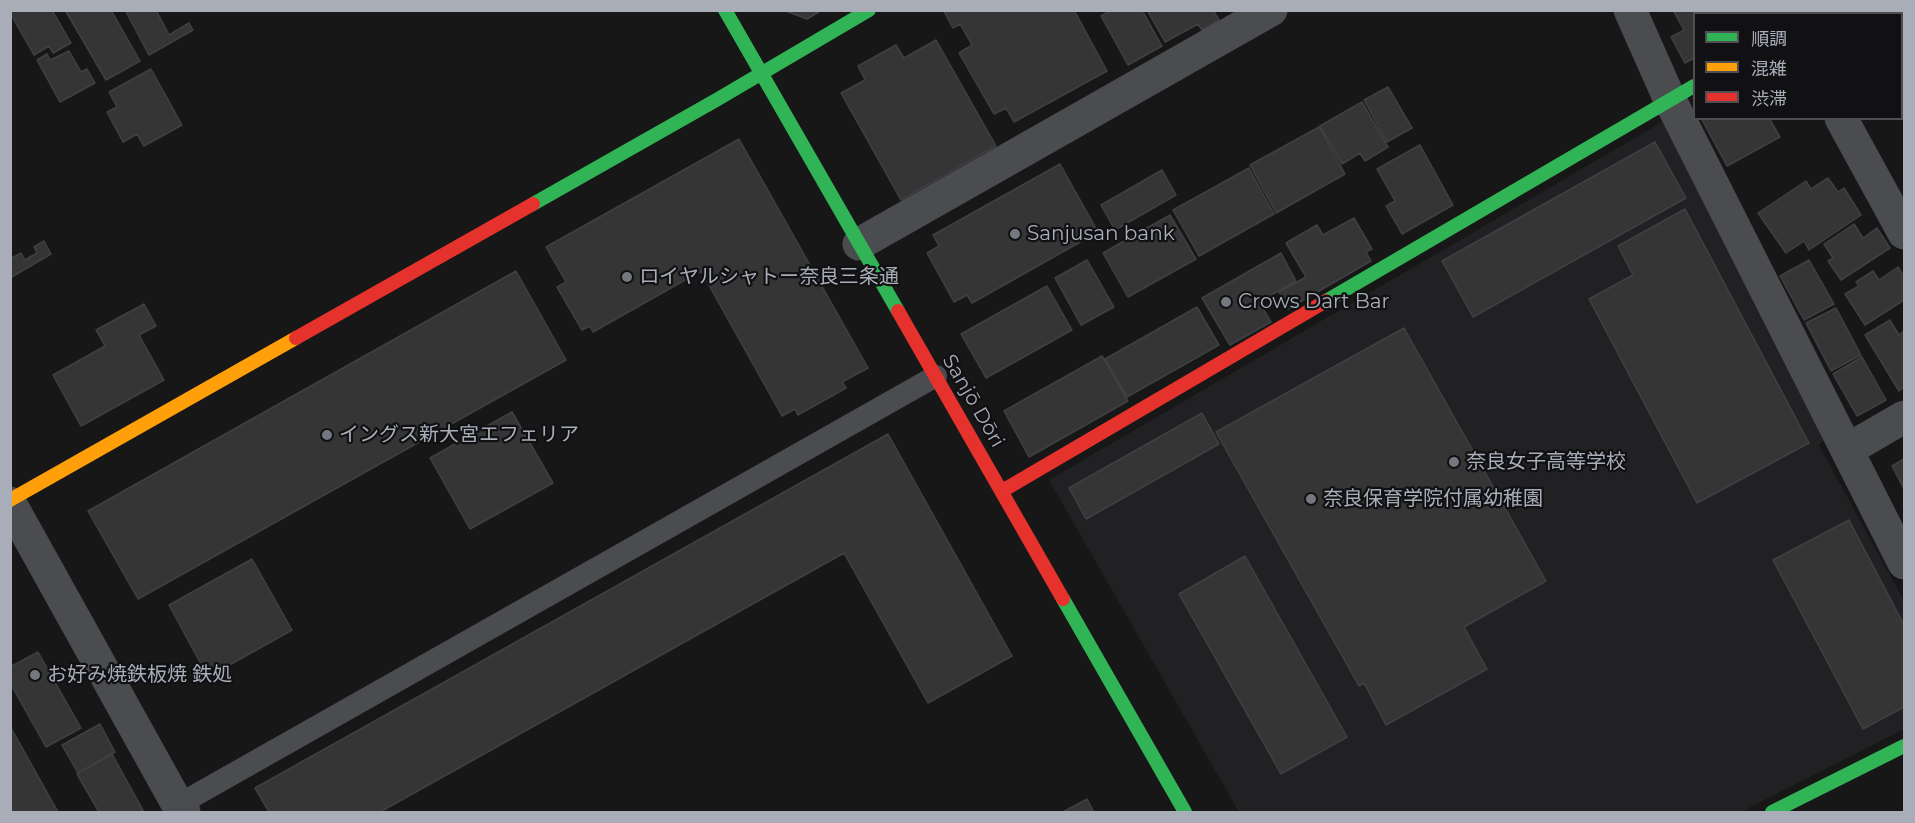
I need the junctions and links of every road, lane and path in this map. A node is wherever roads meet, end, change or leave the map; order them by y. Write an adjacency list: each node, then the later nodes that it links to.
1 (725, 10): 5 (street, Sanjō Dōri)
2 (869, 10): 5 (street)
3 (1271, 10): 11 (street)
4 (1630, 10): 6 (street)
5 (760, 74): 11 (street, Sanjō Dōri); 16 (street)
6 (1682, 93): 7 (street); 15 (street)
7 (1693, 117)
8 (1694, 120): 14 (street)
9 (1842, 120): 10 (street)
10 (1905, 233)
11 (859, 244): 12 (street, Sanjō Dōri)
12 (936, 376): 15 (street, Sanjō Dōri); 20 (lane)
13 (1905, 417): 14 (street)
14 (1847, 450): 17 (street)
15 (1002, 491): 21 (street, Sanjō Dōri)
16 (10, 502): 20 (street)
17 (1905, 563)
18 (1905, 746): 19 (street)
19 (1812, 804): 22 (street)
20 (181, 809)
21 (1185, 813)
22 (1772, 813)

